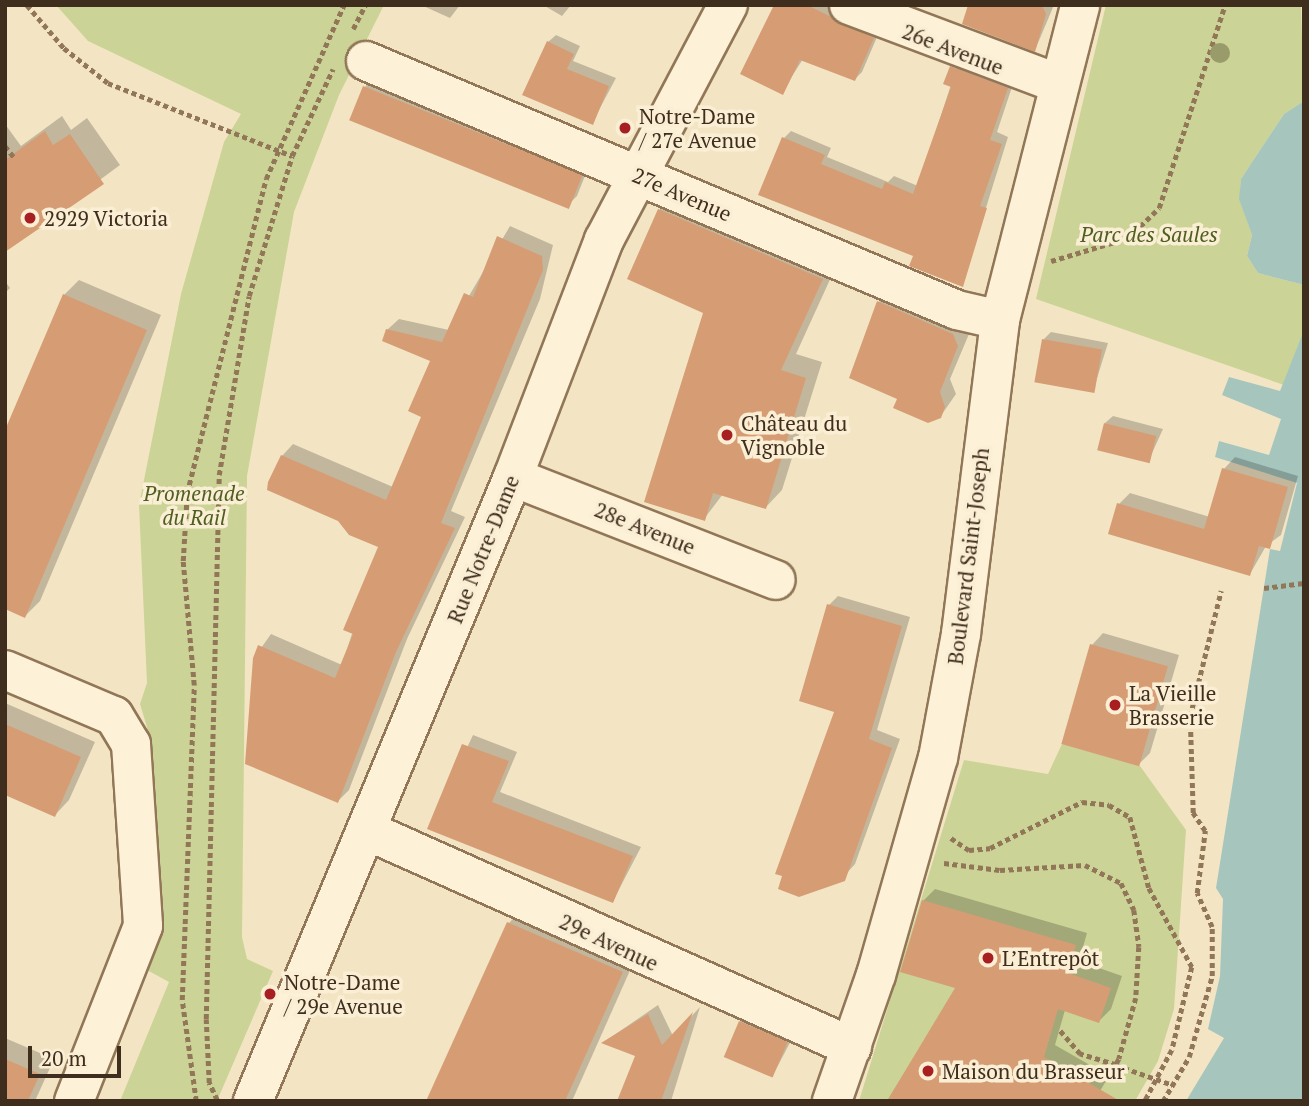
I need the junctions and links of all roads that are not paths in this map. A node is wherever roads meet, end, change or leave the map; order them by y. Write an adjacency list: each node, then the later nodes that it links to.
1 (728, 5): 6 (street, Rue Notre-Dame)
2 (849, 5): 5 (street, 26e Avenue)
3 (1080, 5): 5 (street, Boulevard Saint-Joseph)
4 (350, 54): 6 (street, 27e Avenue)
5 (1059, 85): 7 (street, Boulevard Saint-Joseph)
6 (633, 174): 7 (street, 27e Avenue); 8 (street, Rue Notre-Dame)
7 (1000, 320): 12 (street, Boulevard Saint-Joseph)
8 (513, 477): 9 (street, 28e Avenue); 11 (street, Rue Notre-Dame)
9 (776, 580)
10 (5, 670): 13 (street)
11 (368, 831): 12 (street, 29e Avenue); 14 (street, Rue Notre-Dame)
12 (852, 1047): 15 (street, Boulevard Saint-Joseph)
13 (74, 1101)
14 (254, 1101)
15 (832, 1101)

